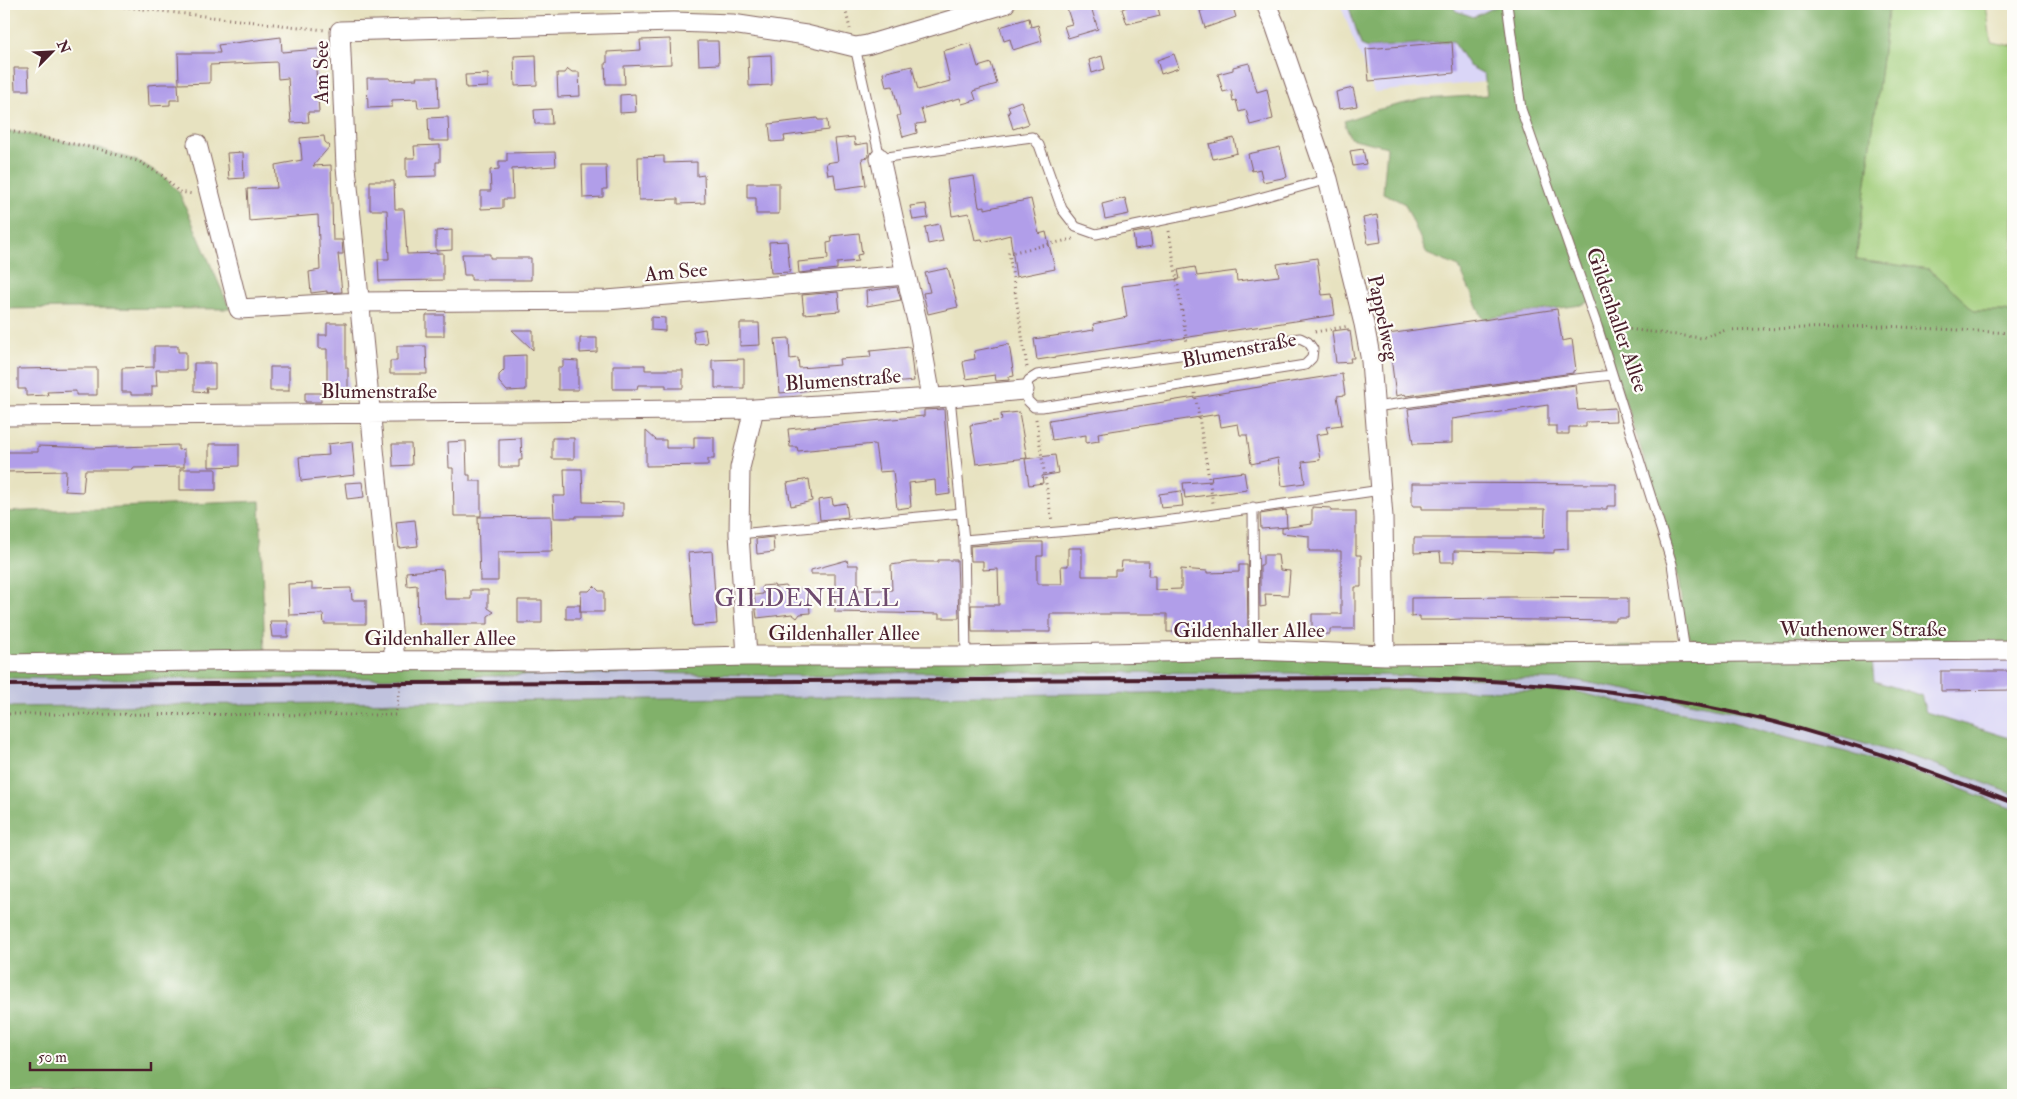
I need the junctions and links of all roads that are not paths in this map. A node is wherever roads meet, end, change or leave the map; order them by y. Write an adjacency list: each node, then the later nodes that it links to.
1 (1005, 4): 4 (street, Am See)
2 (1266, 4): 7 (street, Pappelweg)
3 (1507, 4): 10 (lane, Gildenhaller Allee)
4 (855, 47): 6 (lane); 9 (street, Am See)
5 (197, 144): 9 (street, Am See)
6 (880, 158): 7 (lane); 8 (street)
7 (1328, 179): 14 (street, Pappelweg)
8 (906, 275): 9 (street, Am See); 13 (street)
9 (359, 302): 16 (street, Am See)
10 (1612, 376): 14 (lane); 25 (lane, Gildenhaller Allee)
11 (1027, 385): 11 (lane, Blumenstraße); 12 (street, Blumenstraße)
12 (950, 397): 13 (street, Blumenstraße); 20 (lane)
13 (931, 398): 15 (street, Blumenstraße)
14 (1375, 407): 18 (street, Pappelweg)
15 (754, 409): 16 (street, Blumenstraße); 21 (street)
16 (369, 414): 17 (street, Blumenstraße); 30 (street, Am See)
17 (4, 416)
18 (1381, 490): 19 (lane); 27 (street, Pappelweg)
19 (1253, 507): 22 (lane); 23 (lane)
20 (962, 512): 21 (lane); 22 (lane)
21 (739, 534): 28 (street)
22 (964, 540): 29 (lane)
23 (1254, 650): 27 (street, Gildenhaller Allee); 29 (street, Gildenhaller Allee)
24 (2013, 650): 26 (street, Wuthenower Straße)
25 (1685, 652): 26 (street, Gildenhaller Allee); 27 (street, Gildenhaller Allee)
26 (1713, 652)
27 (1385, 655)
28 (747, 656): 29 (street, Gildenhaller Allee); 30 (street, Gildenhaller Allee)
29 (966, 656)
30 (395, 660): 31 (street, Gildenhaller Allee)
31 (4, 664)

